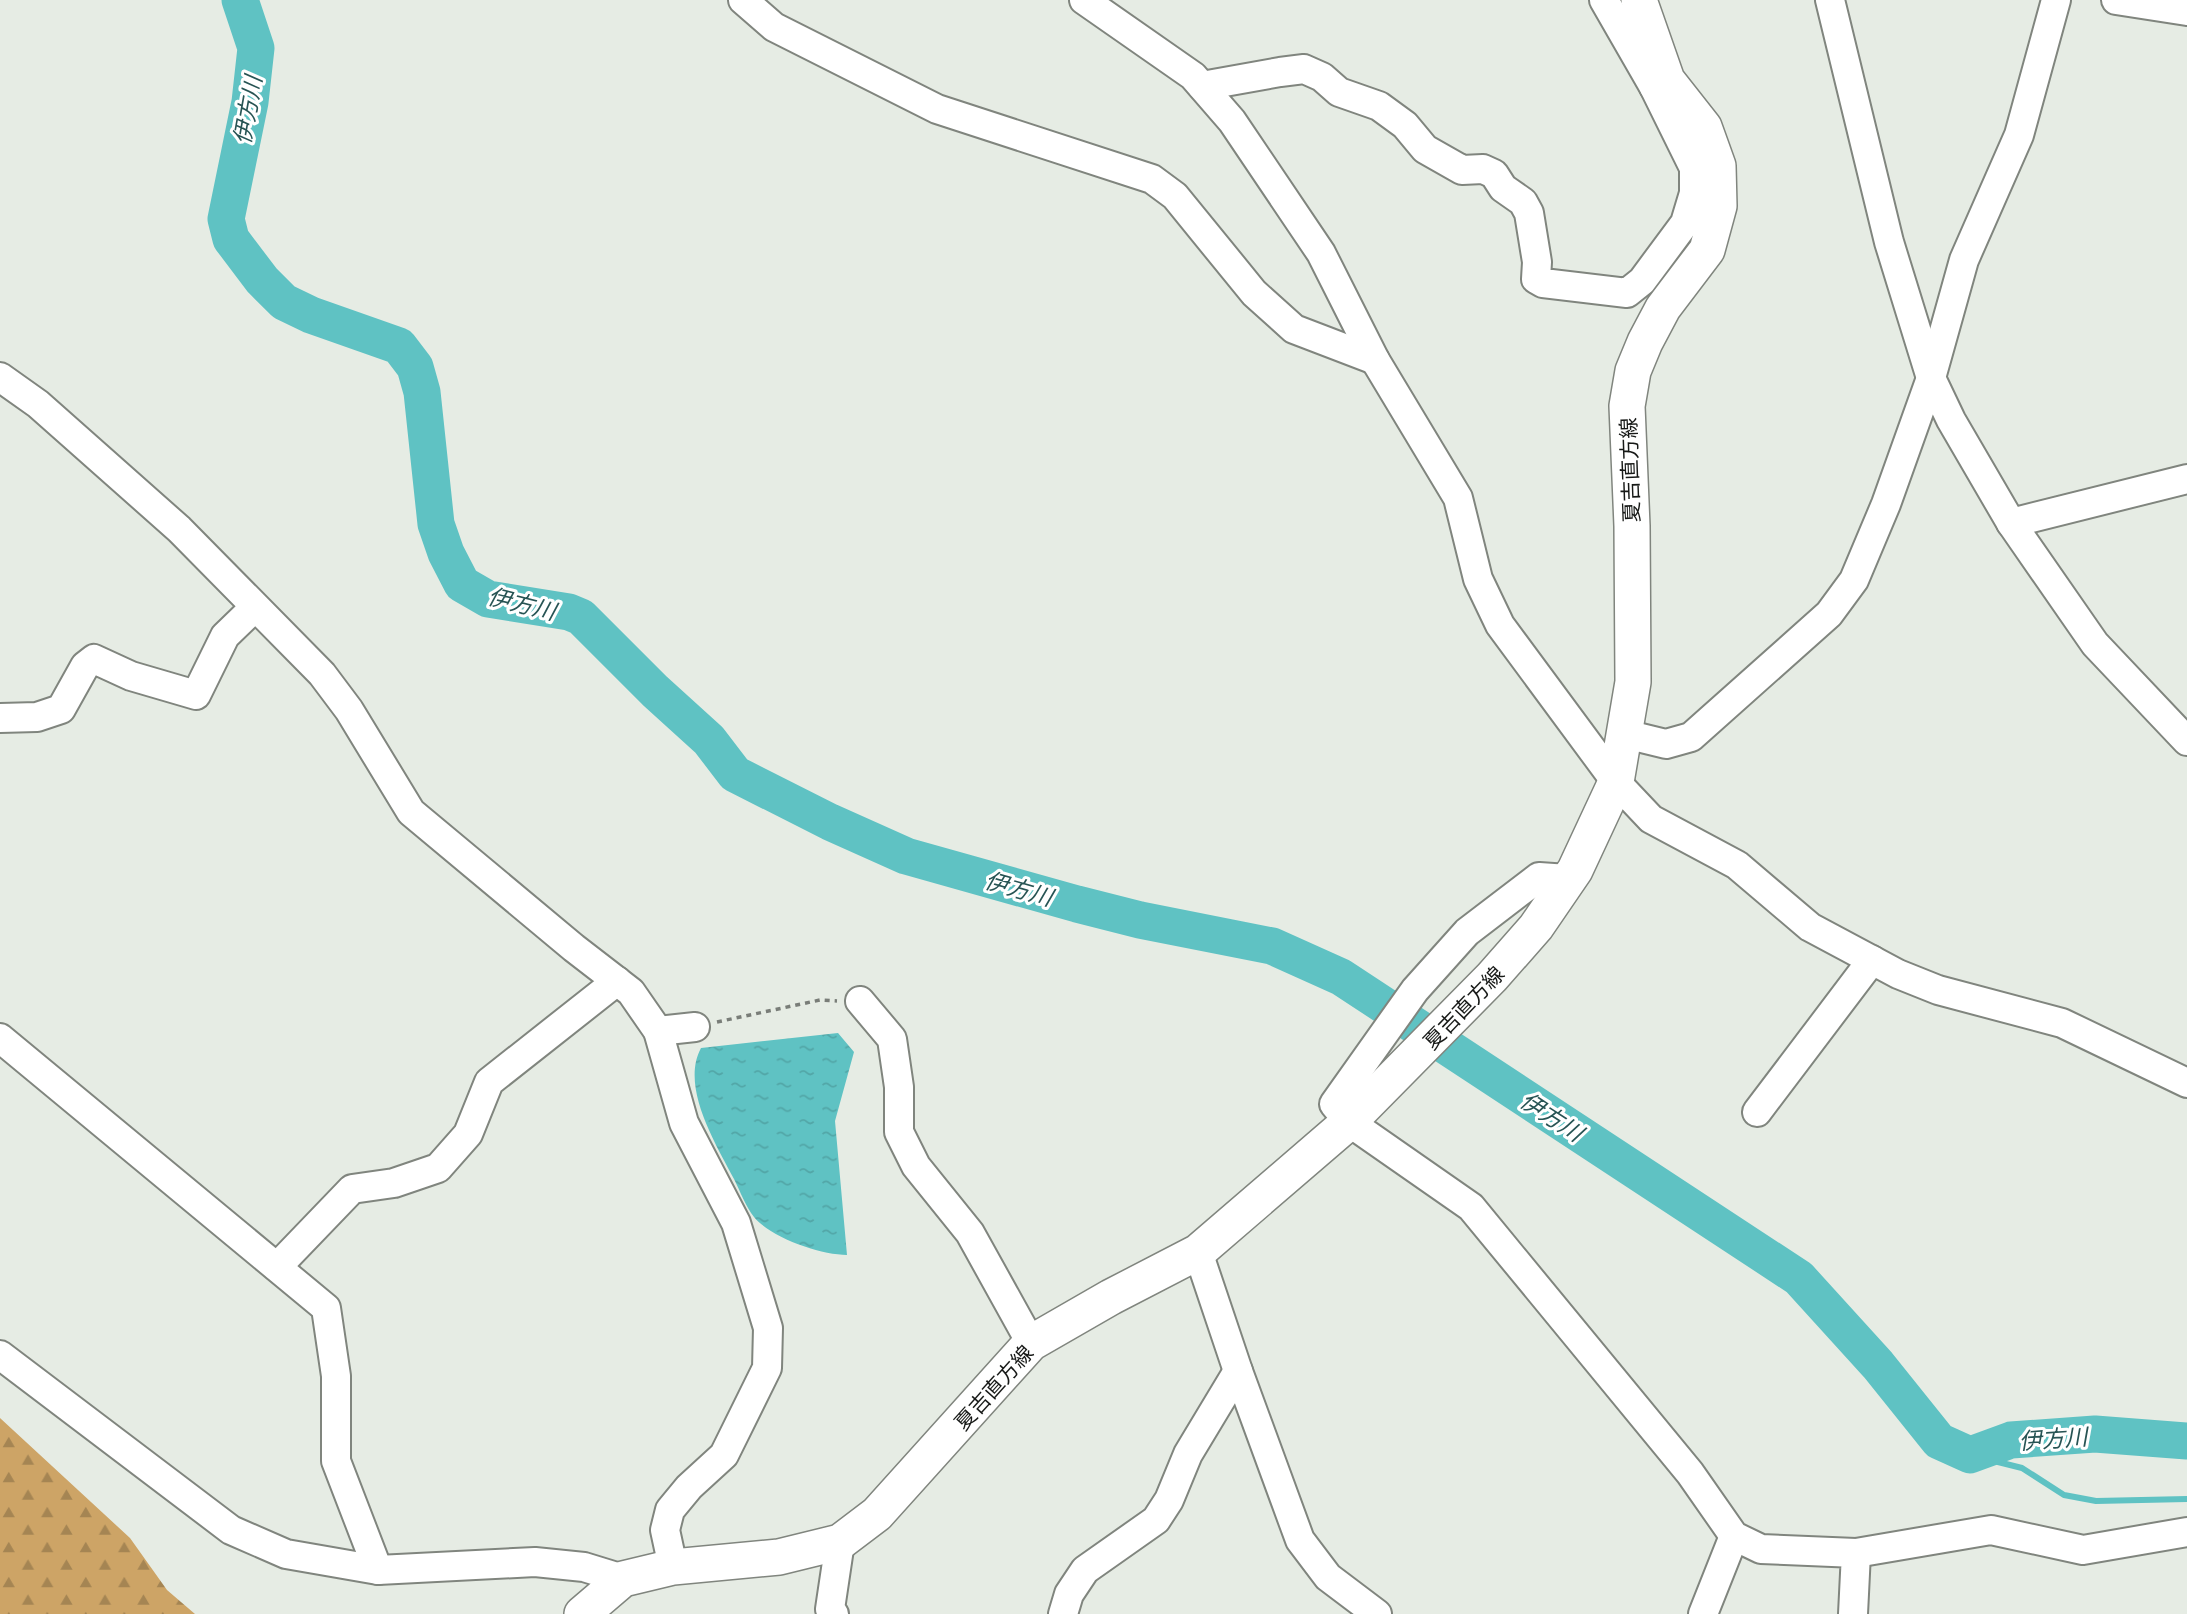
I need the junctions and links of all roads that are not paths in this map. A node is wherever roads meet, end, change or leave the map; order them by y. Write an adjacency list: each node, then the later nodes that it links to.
1 (743, 0): 11 (street)
2 (1084, 0): 10 (street)
3 (1604, 0): 9 (street)
4 (1639, 0): 9 (main road, 夏吉直方線)
5 (1830, 0): 13 (street)
6 (2056, 0): 13 (street)
7 (2116, 0): 8 (street)
8 (2187, 11)
9 (1661, 84): 10 (street); 18 (main road, 夏吉直方線)
10 (1202, 86): 11 (street)
11 (1375, 360): 20 (street)
12 (0, 377): 16 (street)
13 (1931, 378): 15 (street); 18 (street)
14 (2187, 479): 15 (street)
15 (2011, 523): 19 (street)
16 (255, 607): 17 (street); 23 (street)
17 (0, 718)
18 (1625, 734): 20 (main road, 夏吉直方線)
19 (2187, 741)
20 (1616, 782): 21 (main road, 夏吉直方線); 22 (street)
21 (1568, 879): 30 (main road, 夏吉直方線); 30 (street)
22 (1872, 960): 28 (street); 29 (street)
23 (617, 981): 26 (street); 32 (street)
24 (860, 1001): 33 (street)
25 (695, 1027): 26 (street)
26 (658, 1031): 40 (street)
27 (0, 1038): 32 (street)
28 (2187, 1083)
29 (1757, 1112)
30 (1349, 1122): 31 (main road, 夏吉直方線); 37 (street)
31 (1198, 1252): 33 (main road, 夏吉直方線); 35 (street)
32 (276, 1267): 41 (street)
33 (1031, 1343): 38 (main road, 夏吉直方線)
34 (0, 1355): 41 (street)
35 (1238, 1371): 45 (street); 46 (street)
36 (2187, 1532): 39 (street)
37 (1734, 1536): 39 (street); 47 (street)
38 (840, 1542): 40 (main road, 夏吉直方線); 43 (street)
39 (1856, 1553): 48 (street)
40 (673, 1567): 42 (main road, 夏吉直方線)
41 (378, 1570): 42 (street)
42 (623, 1579): 44 (main road, 夏吉直方線)
43 (829, 1612)
44 (582, 1614)
45 (1063, 1614)
46 (1377, 1614)
47 (1703, 1614)
48 (1853, 1614)

